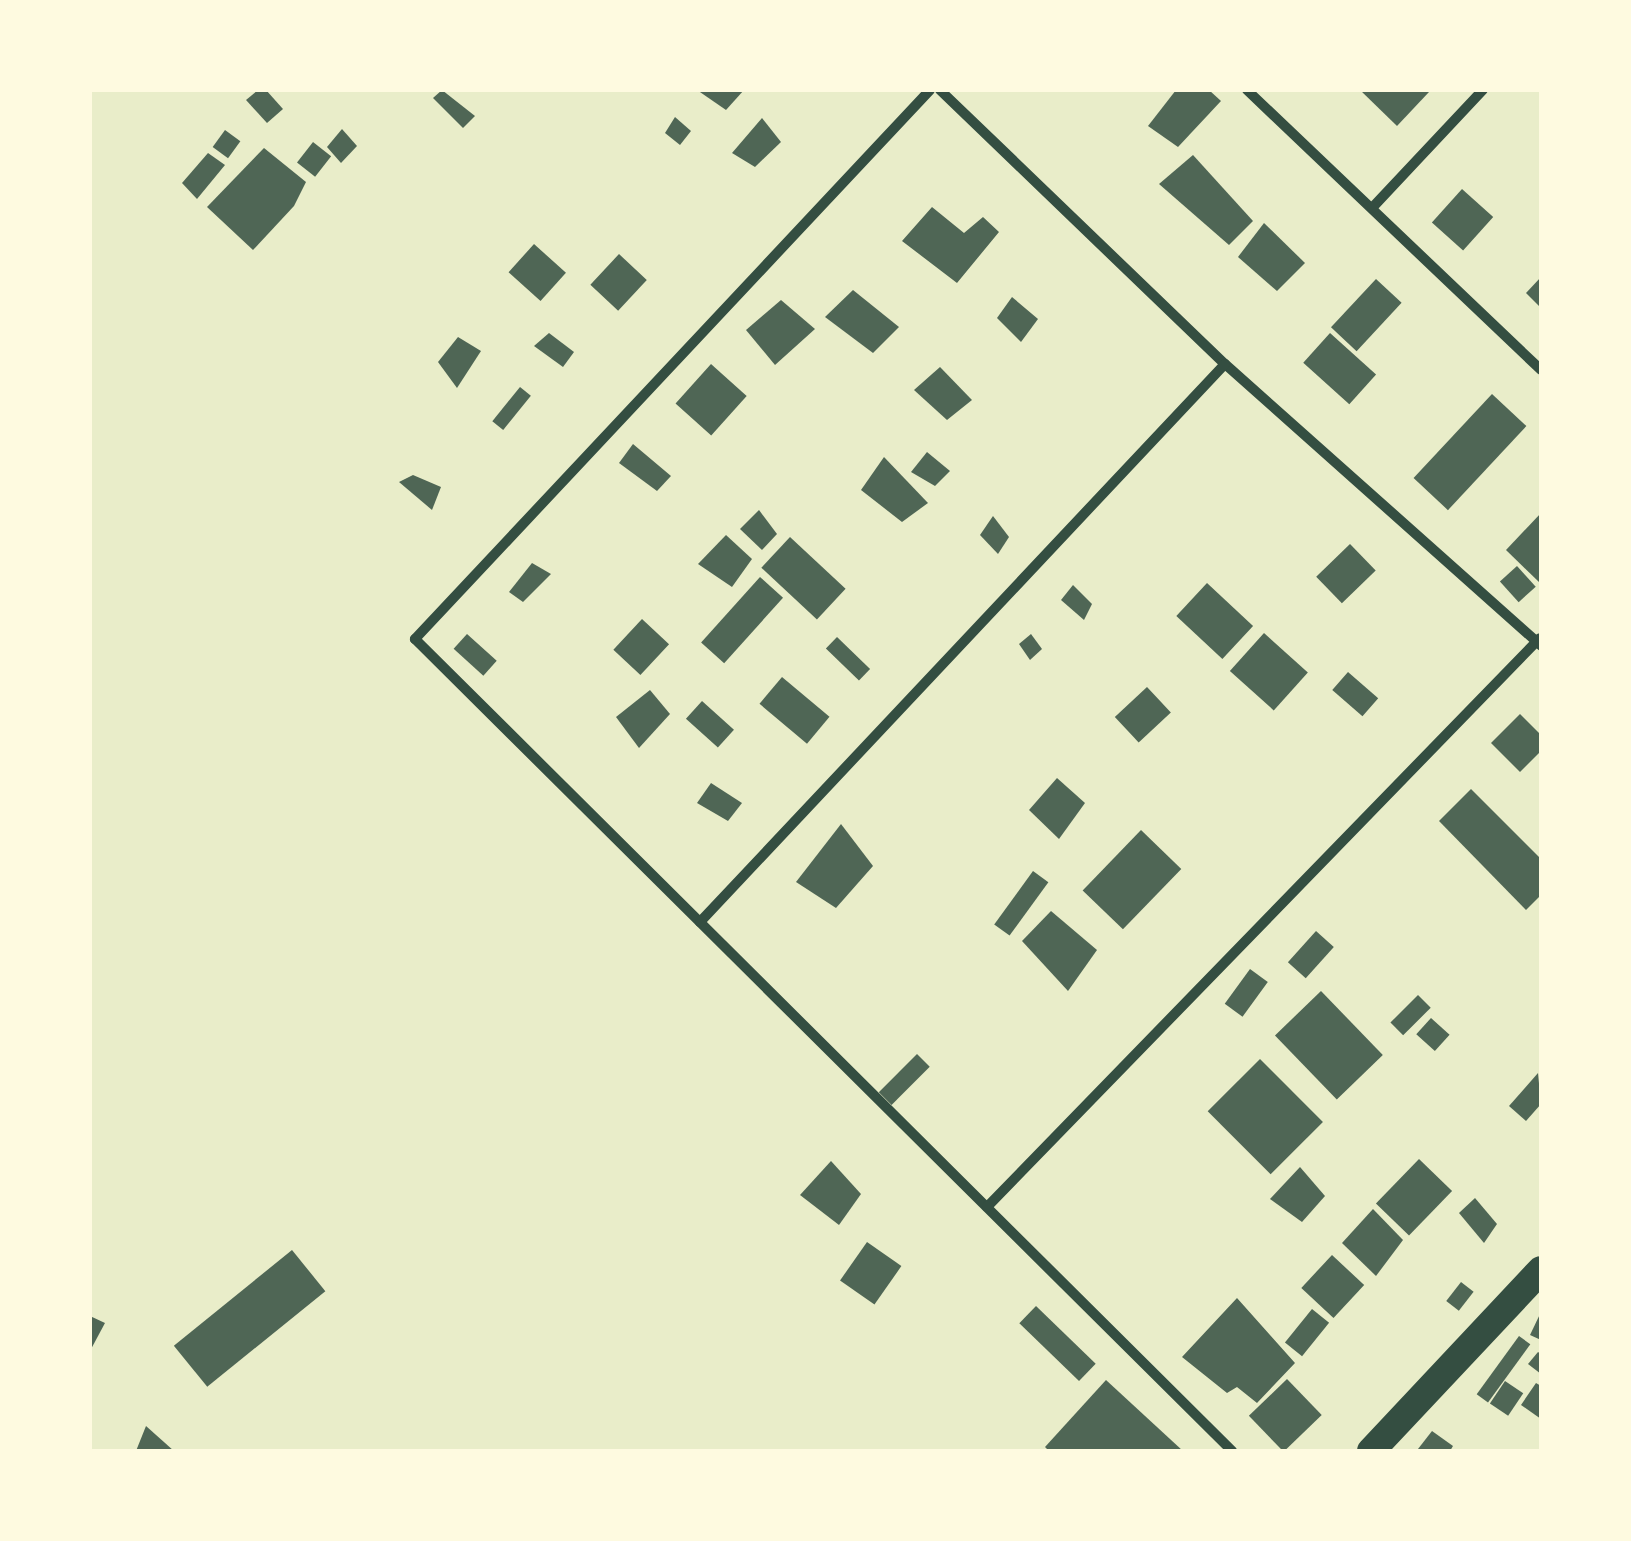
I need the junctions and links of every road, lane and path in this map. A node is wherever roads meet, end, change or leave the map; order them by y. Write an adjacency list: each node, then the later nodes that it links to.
1 (930, 90): 9 (street)
2 (940, 90): 6 (street)
3 (1247, 90): 5 (street)
4 (1482, 90): 5 (street)
5 (1372, 208): 7 (street)
6 (1225, 364): 8 (street); 9 (street)
7 (1541, 370)
8 (1539, 642): 10 (street)
9 (700, 922): 10 (street)
10 (987, 1208): 12 (street)
11 (1541, 1270): 13 (highway)
12 (1232, 1451)
13 (1371, 1451)

